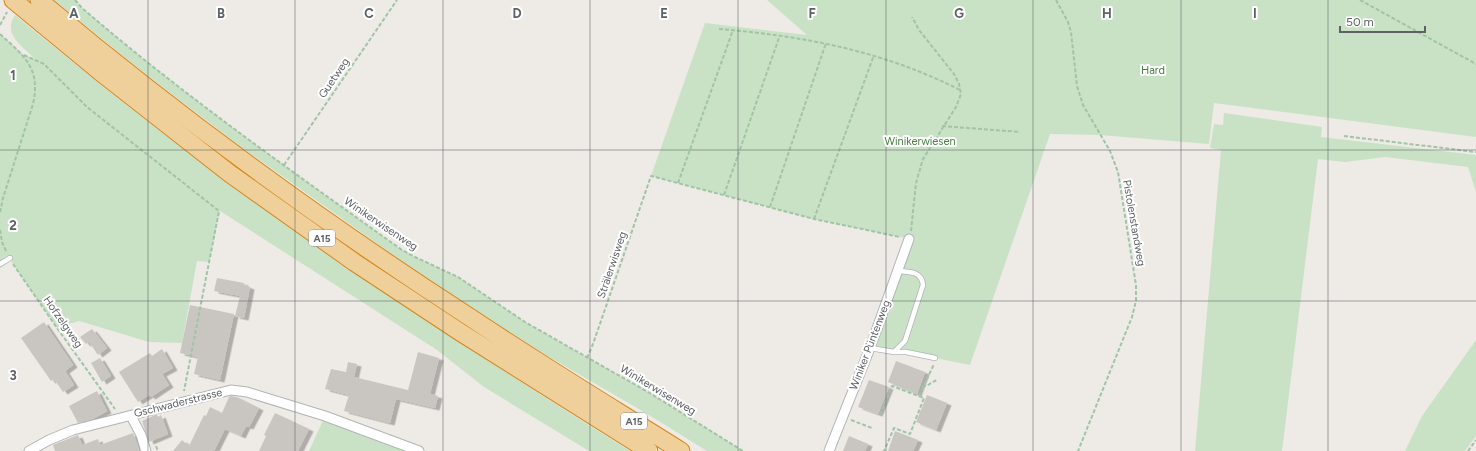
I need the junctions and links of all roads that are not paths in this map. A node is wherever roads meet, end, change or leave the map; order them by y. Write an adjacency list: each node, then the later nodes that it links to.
1 (13, 0): 14 (highway, A15)
2 (39, 0): 15 (highway, A15)
3 (909, 240): 6 (street, Winiker Püntenweg)
4 (10, 258): 5 (lane)
5 (0, 264)
6 (898, 271): 7 (street, Winiker Püntenweg); 8 (lane)
7 (870, 348): 8 (lane); 16 (street, Winiker Püntenweg)
8 (894, 352): 9 (lane)
9 (935, 358)
10 (126, 417): 11 (street, Gschwaderstrasse); 12 (street); 13 (street, Gschwaderstrasse)
11 (29, 451)
12 (146, 451)
13 (419, 451)
14 (648, 451)
15 (681, 451)
16 (830, 451)

